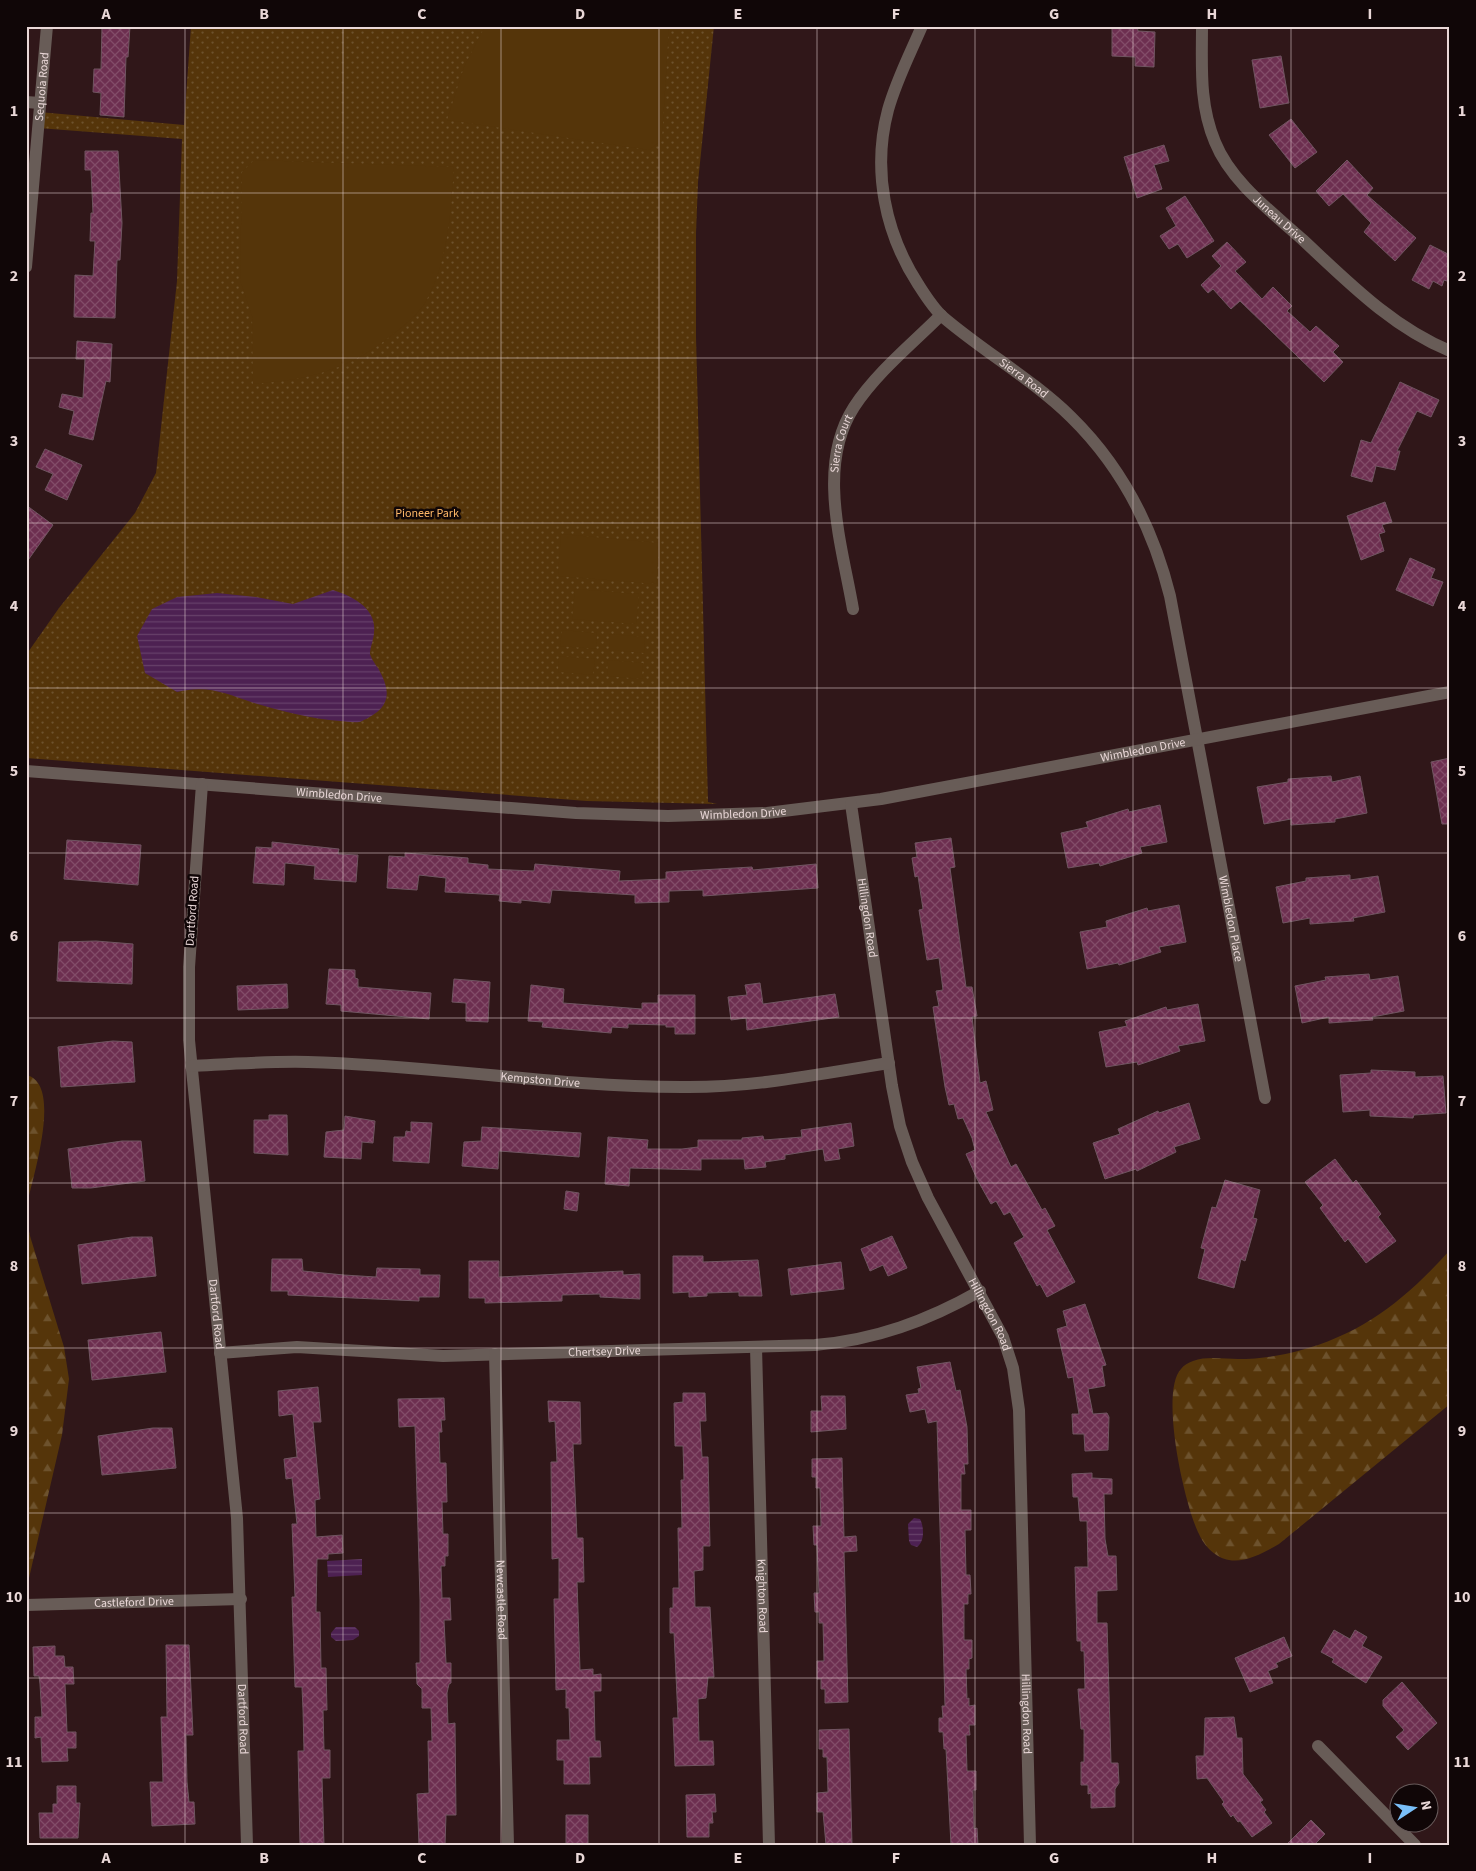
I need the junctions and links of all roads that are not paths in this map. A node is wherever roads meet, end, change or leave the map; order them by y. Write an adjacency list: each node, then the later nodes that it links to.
1 (46, 26): 5 (street, Sequoia Road)
2 (922, 26): 7 (street, Sierra Road)
3 (1202, 26): 8 (street, Juneau Drive)
4 (26, 102): 5 (street)
5 (40, 103): 6 (street, Sequoia Road)
6 (26, 267)
7 (941, 315): 9 (street, Sierra Court); 11 (street, Sierra Road)
8 (1450, 352)
9 (853, 608)
10 (1450, 692): 11 (street, Wimbledon Drive)
11 (1197, 739): 14 (street, Wimbledon Drive); 17 (street, Wimbledon Place)
12 (26, 771): 13 (street, Wimbledon Drive)
13 (202, 784): 14 (street, Wimbledon Drive); 16 (street, Dartford Road)
14 (851, 804): 15 (street, Hillingdon Road)
15 (889, 1063): 16 (street, Kempston Drive); 18 (street, Hillingdon Road)
16 (191, 1066): 20 (street, Dartford Road)
17 (1266, 1098)
18 (980, 1291): 19 (street, Chertsey Drive); 28 (street, Hillingdon Road)
19 (756, 1347): 21 (street, Chertsey Drive); 27 (street, Knighton Road)
20 (220, 1353): 21 (street, Chertsey Drive); 22 (street, Dartford Road)
21 (495, 1354): 26 (street, Newcastle Road)
22 (241, 1599): 23 (street, Castleford Drive); 25 (street, Dartford Road)
23 (26, 1605)
24 (1318, 1746): 29 (street)
25 (247, 1845)
26 (508, 1845)
27 (769, 1845)
28 (1030, 1845)
29 (1415, 1845)

